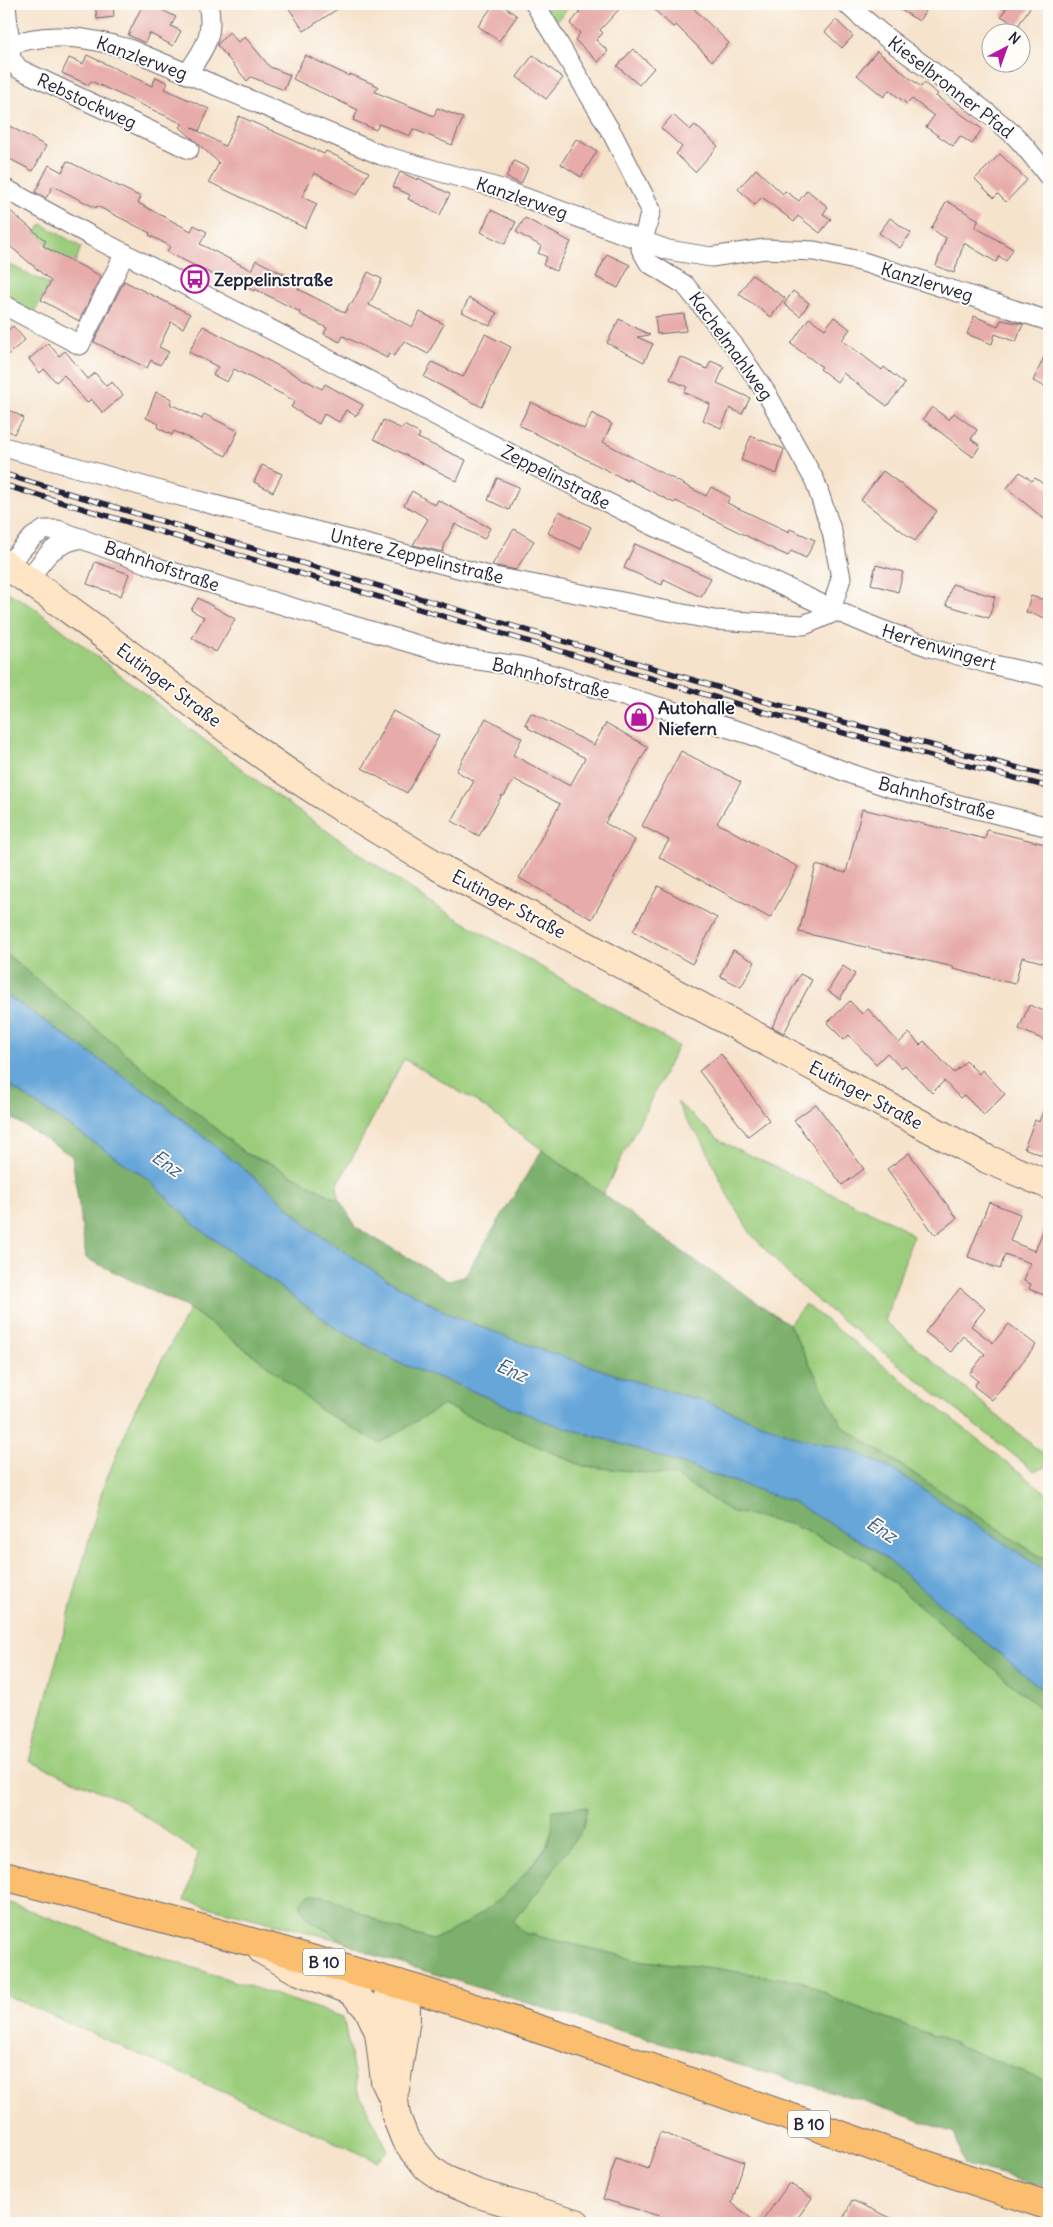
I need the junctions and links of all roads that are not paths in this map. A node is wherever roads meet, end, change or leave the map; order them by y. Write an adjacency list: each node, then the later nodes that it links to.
1 (6, 4): 5 (street, Rebstockweg)
2 (208, 4): 6 (street)
3 (535, 4): 10 (street)
4 (847, 4): 8 (street, Kieselbronner Pfad)
5 (7, 46): 6 (street, Kanzlerweg); 7 (street, Rebstockweg)
6 (187, 74): 10 (street, Kanzlerweg)
7 (189, 150)
8 (1049, 177)
9 (4, 188): 11 (street, Zeppelinstraße)
10 (643, 241): 13 (street, Kanzlerweg); 18 (street, Kachelmahlweg)
11 (125, 253): 12 (street); 18 (street, Zeppelinstraße)
12 (4, 305)
13 (1049, 321)
14 (4, 447): 18 (street, Untere Zeppelinstraße)
15 (81, 538): 16 (street, Bahnhofstraße); 17 (street, Bahnhofstraße); 20 (street, Bahnhofstraße)
16 (5, 565): 17 (street, Eutinger Straße)
17 (28, 581): 21 (street, Eutinger Straße)
18 (832, 609): 19 (street, Herrenwingert)
19 (1049, 678)
20 (1049, 828)
21 (1049, 1185)
22 (4, 1876): 23 (main road, B 10)
23 (248, 1941): 24 (main road, B 10); 25 (street)
24 (399, 1984): 25 (street); 26 (street); 27 (main road, B 10)
25 (378, 2032): 26 (street)
26 (394, 2100): 28 (street)
27 (1049, 2206)
28 (576, 2223)

